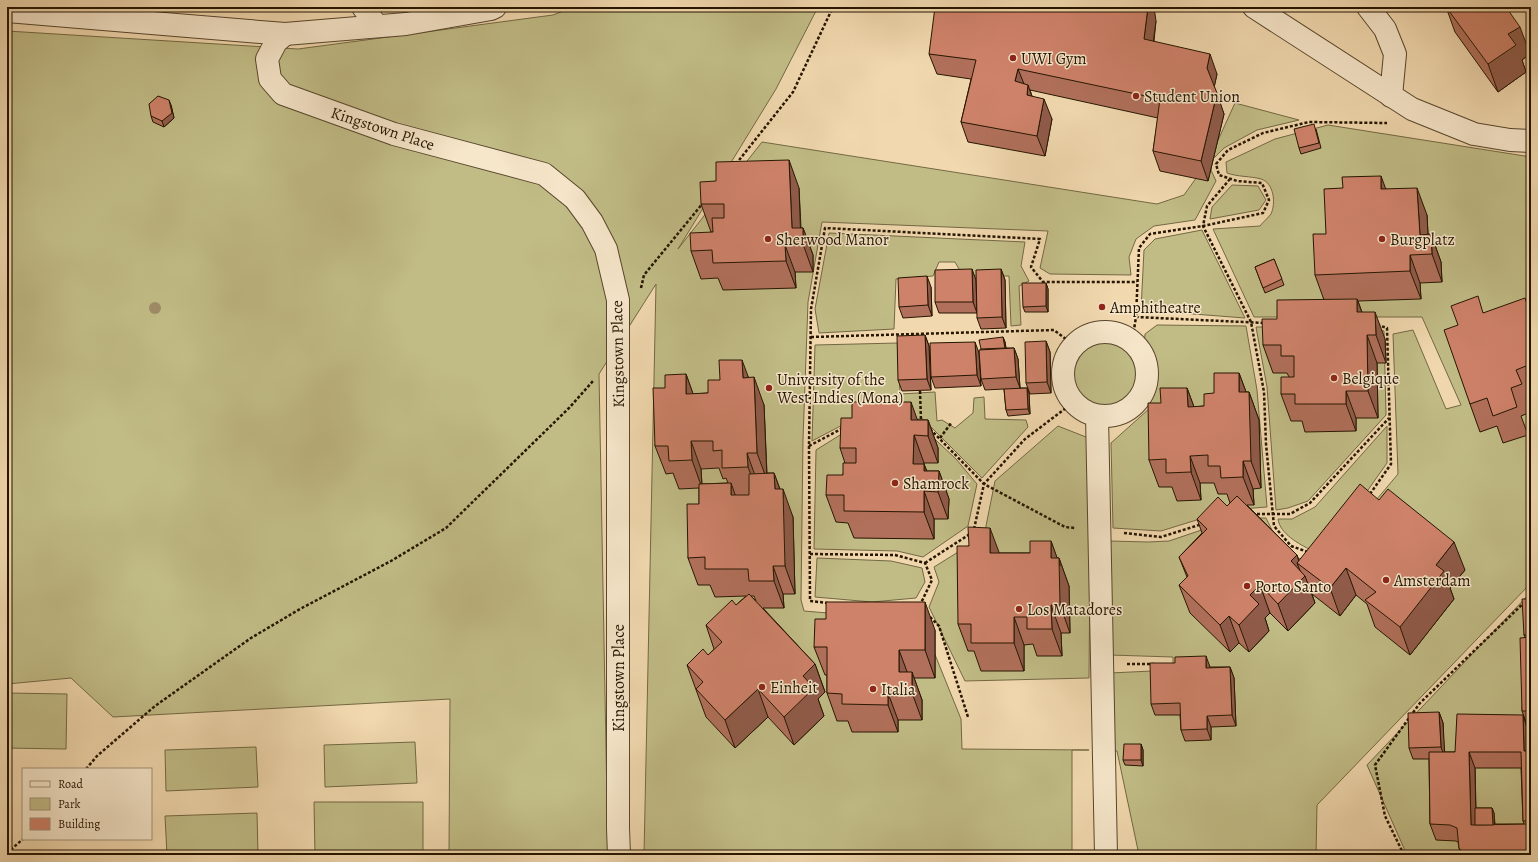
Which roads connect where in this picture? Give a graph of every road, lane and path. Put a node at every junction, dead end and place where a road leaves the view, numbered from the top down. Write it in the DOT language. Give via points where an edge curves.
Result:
graph roads {
  1 [pos="363,7"];
  2 [pos="495,7"];
  3 [pos="833,7"];
  4 [pos="1254,7"];
  5 [pos="1368,7"];
  6 [pos="7,11"];
  7 [pos="377,26"];
  8 [pos="285,34"];
  9 [pos="1391,96"];
  10 [pos="1412,108"];
  11 [pos="1531,141"];
  12 [pos="732,168"];
  13 [pos="1230,179"];
  14 [pos="708,198"];
  15 [pos="1203,226"];
  16 [pos="1137,282"];
  17 [pos="640,293"];
  18 [pos="1136,317"];
  19 [pos="1251,322"];
  20 [pos="1266,322"];
  21 [pos="1372,323"];
  22 [pos="811,337"];
  23 [pos="1132,342"];
  24 [pos="1075,346"];
  25 [pos="618,353"];
  26 [pos="920,391"];
  27 [pos="1074,402"];
  28 [pos="1097,416"];
  29 [pos="1390,418"];
  30 [pos="952,422"];
  31 [pos="846,426"];
  32 [pos="940,438"];
  33 [pos="809,446"];
  34 [pos="984,484"];
  35 [pos="1368,497"];
  36 [pos="1251,514"];
  37 [pos="1273,514"];
  38 [pos="1206,523"];
  39 [pos="1100,532"];
  40 [pos="1312,553"];
  41 [pos="810,554"];
  42 [pos="925,563"];
  43 [pos="1531,596"];
  44 [pos="829,603"];
  45 [pos="921,603"];
  46 [pos="914,604"];
  47 [pos="923,608"];
  48 [pos="925,612"];
  49 [pos="1156,664"];
  50 [pos="1102,665"];
  51 [pos="968,717"];
  52 [pos="87,768"];
  53 [pos="22,840"];
  54 [pos="7,853"];
  55 [pos="620,855"];
  56 [pos="1106,855"];
  57 [pos="1404,855"];
  1 -- 7 [label="street"];
  2 -- 7 [label="street" via="406,24"];
  3 -- 12 [label="path" via="793,92"];
  4 -- 9 [label="street"];
  5 -- 9 [label="street" via="1385,29 1395,54"];
  6 -- 8 [label="street"];
  7 -- 8 [label="street"];
  8 -- 25 [label="street, Kingstown Place" via="276,42 267,59 270,79 283,94 394,134 544,174 575,199 592,222 606,249 618,300"];
  9 -- 10 [label="street"];
  10 -- 11 [label="street" via="1474,134"];
  10 -- 13 [label="path" via="1400,123 1309,122 1263,133 1228,150 1216,164 1219,175"];
  13 -- 15 [label="path" via="1207,206"];
  13 -- 15 [label="path" via="1237,182 1262,183 1269,200 1263,214"];
  14 -- 17 [label="path" via="644,275"];
  15 -- 16 [label="path" via="1150,234 1138,248"];
  15 -- 19 [label="path"];
  16 -- 18 [label="path"];
  16 -- 22 [label="path" via="1043,282 1030,267 1040,239 826,228 812,306"];
  18 -- 19 [label="path"];
  18 -- 23 [label="path"];
  19 -- 20 [label="path"];
  19 -- 37 [label="path" via="1264,392"];
  21 -- 29 [label="path" via="1387,328"];
  22 -- 24 [label="path" via="1054,330"];
  22 -- 33 [label="path"];
  23 -- 24 [label="street" via="1120,334 1106,332 1093,334 1080,340"];
  23 -- 28 [label="street" via="1141,352 1146,365 1148,379 1144,392 1136,404 1124,412 1111,416"];
  24 -- 27 [label="street" via="1065,363 1064,376 1067,390"];
  25 -- 52 [label="path" via="569,408 446,528 251,638 155,706 97,756"];
  25 -- 55 [label="street, Kingstown Place"];
  26 -- 32 [label="path" via="921,421"];
  27 -- 28 [label="street"];
  27 -- 34 [label="path" via="1025,439"];
  28 -- 39 [label="street"];
  29 -- 35 [label="path" via="1391,464"];
  29 -- 37 [label="path" via="1310,503 1290,514"];
  30 -- 32 [label="path"];
  31 -- 33 [label="path"];
  32 -- 34 [label="path"];
  33 -- 41 [label="path"];
  34 -- 39 [label="path" via="1065,527"];
  34 -- 42 [label="path" via="974,532"];
  36 -- 37 [label="path"];
  37 -- 40 [label="path" via="1274,526 1291,546"];
  38 -- 39 [label="path" via="1161,537"];
  39 -- 50 [label="street"];
  41 -- 42 [label="path" via="896,555"];
  41 -- 44 [label="path" via="810,601"];
  42 -- 45 [label="path" via="932,580"];
  43 -- 57 [label="path" via="1420,703 1375,765 1385,816"];
  45 -- 46 [label="path"];
  45 -- 47 [label="path"];
  48 -- 51 [label="path" via="939,626"];
  49 -- 50 [label="path"];
  50 -- 56 [label="street"];
  53 -- 54 [label="path"];
}
